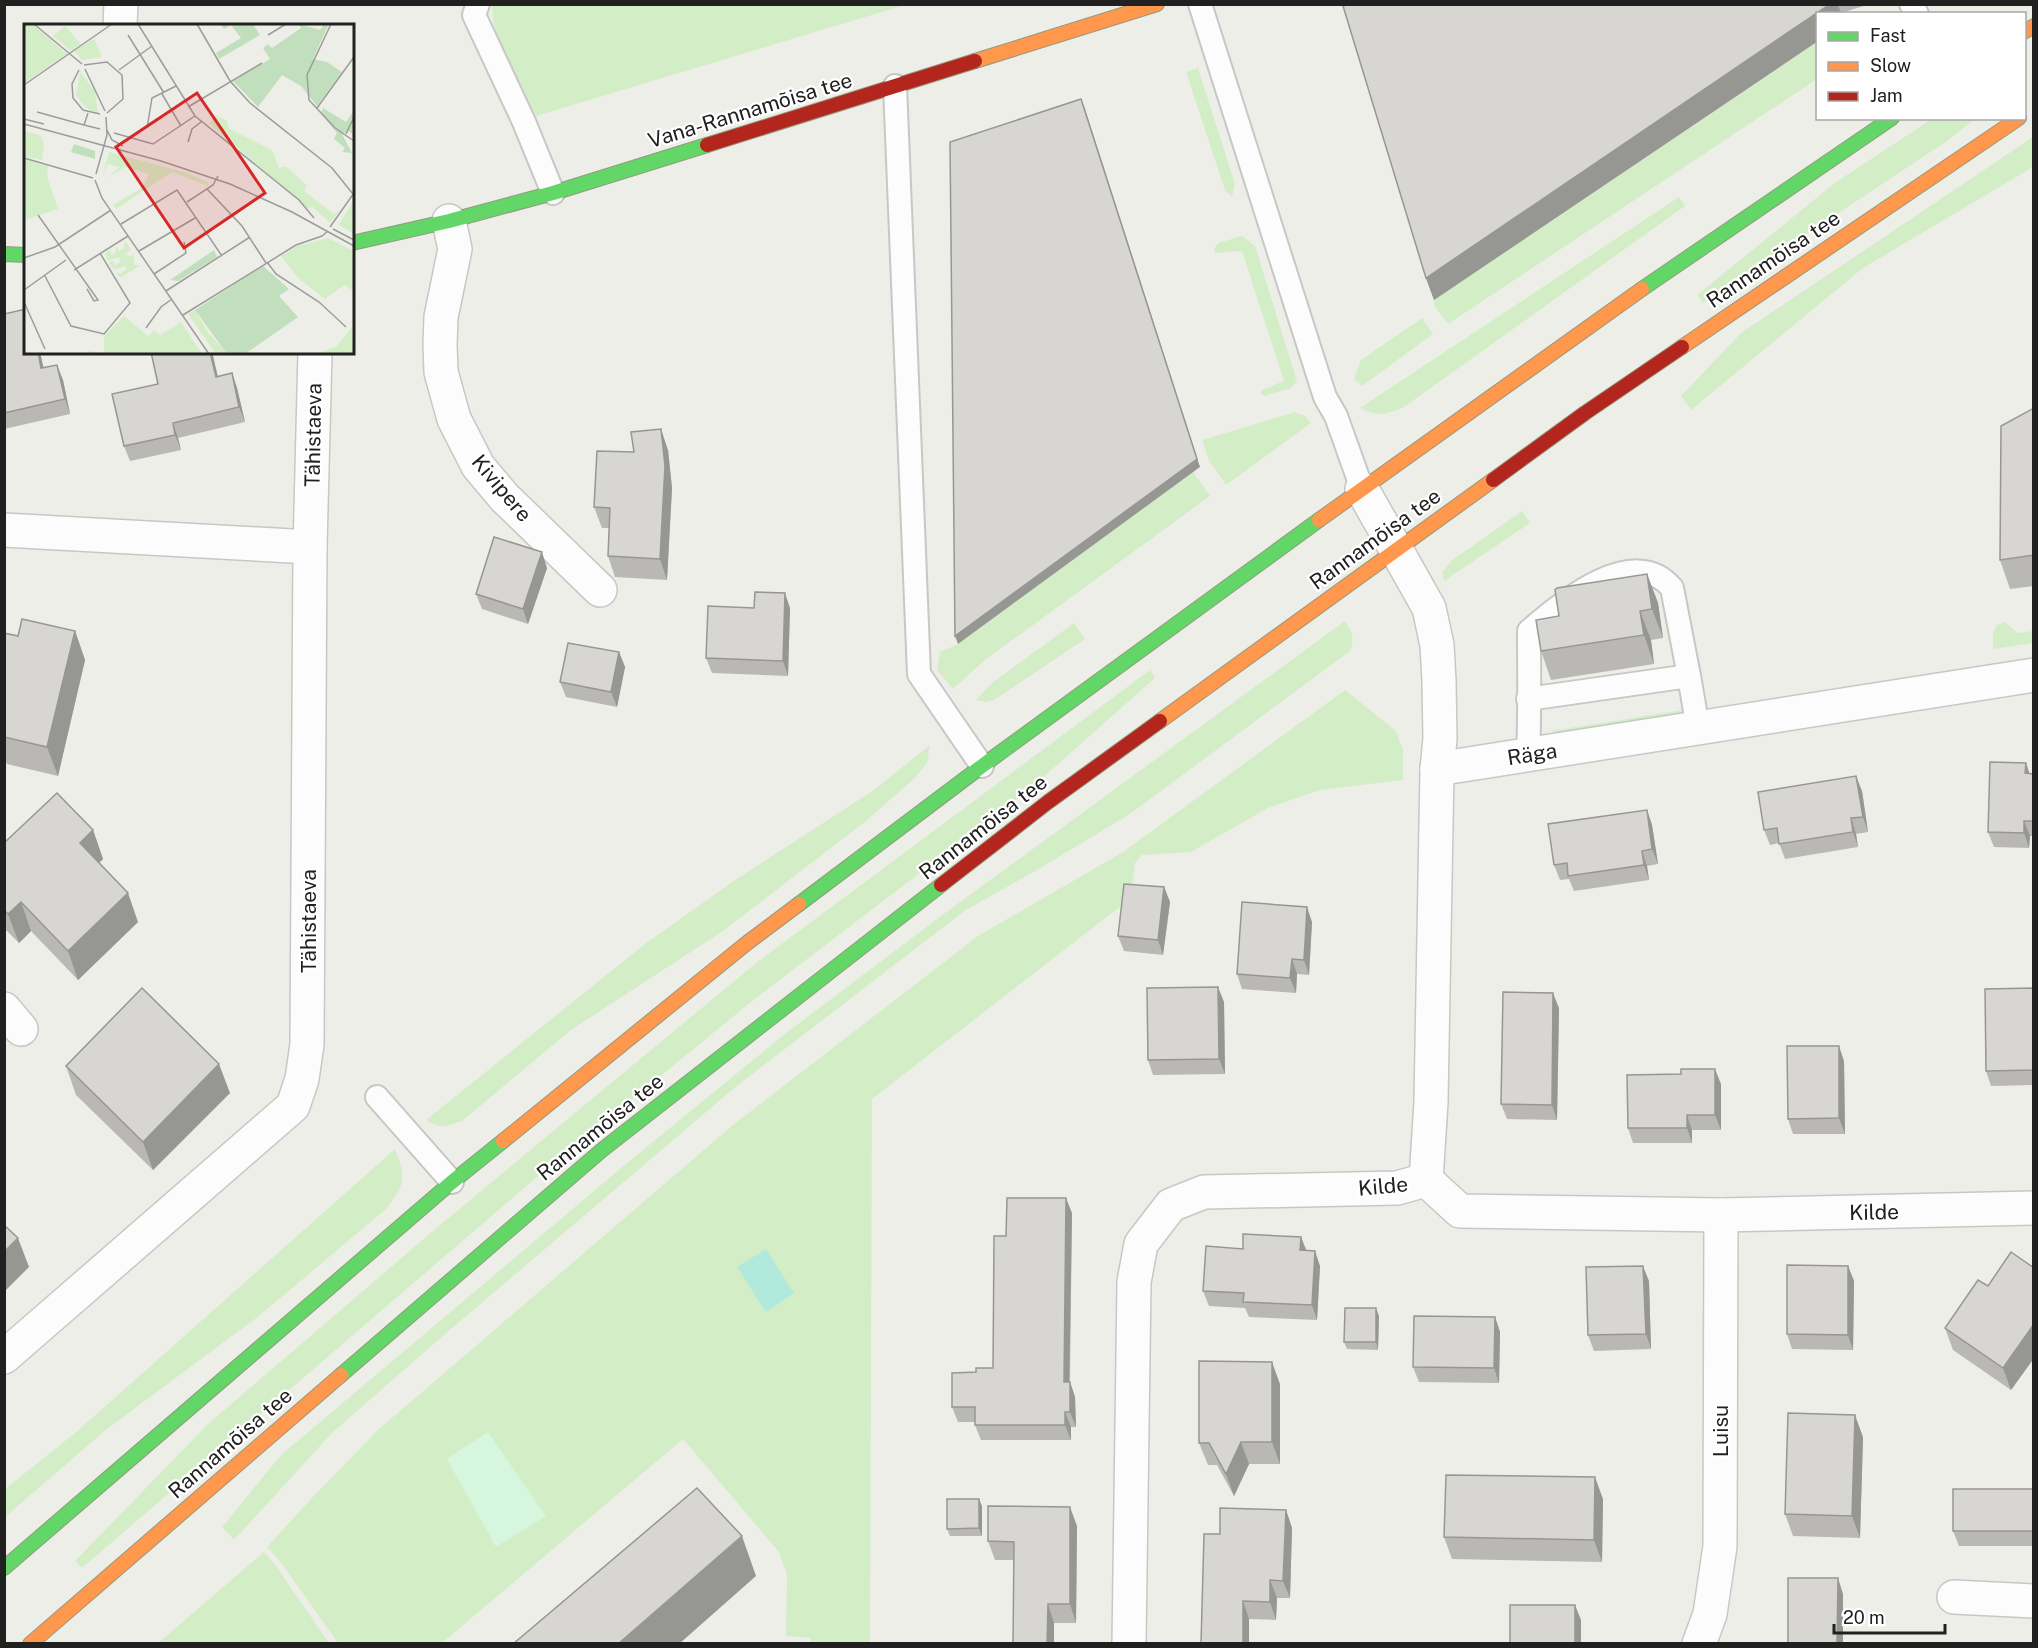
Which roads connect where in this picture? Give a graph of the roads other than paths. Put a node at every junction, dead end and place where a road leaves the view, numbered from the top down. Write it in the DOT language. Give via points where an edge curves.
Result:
graph roads {
  1 [pos="121,4"];
  2 [pos="1157,4"];
  3 [pos="1200,4"];
  4 [pos="472,8"];
  5 [pos="120,24"];
  6 [pos="895,86"];
  7 [pos="1889,120"];
  8 [pos="2016,120"];
  9 [pos="553,194"];
  10 [pos="449,221"];
  11 [pos="354,243"];
  12 [pos="4,254"];
  13 [pos="24,255"];
  14 [pos="315,354"];
  15 [pos="1362,489"];
  16 [pos="4,530"];
  17 [pos="310,547"];
  18 [pos="1397,548"];
  19 [pos="600,590"];
  20 [pos="1689,675"];
  21 [pos="2034,675"];
  22 [pos="1528,699"];
  23 [pos="1698,728"];
  24 [pos="1528,755"];
  25 [pos="982,766"];
  26 [pos="1437,769"];
  27 [pos="377,1097"];
  28 [pos="1426,1180"];
  29 [pos="452,1182"];
  30 [pos="2034,1208"];
  31 [pos="1721,1215"];
  32 [pos="4,1357"];
  33 [pos="45,1532"];
  34 [pos="15,1538"];
  35 [pos="4,1568"];
  36 [pos="1954,1597"];
  37 [pos="2034,1601"];
  38 [pos="30,1644"];
  39 [pos="1129,1644"];
  40 [pos="1699,1644"];
  1 -- 5 [label="street"];
  2 -- 6 [label="main road, Vana-Rannamõisa tee"];
  3 -- 15 [label="lane" via="1325,397 1336,416"];
  4 -- 9 [label="lane"];
  6 -- 9 [label="main road, Vana-Rannamõisa tee"];
  6 -- 25 [label="lane" via="919,674"];
  7 -- 15 [label="main road" via="1617,306"];
  8 -- 18 [label="main road, Rannamõisa tee" via="1585,412"];
  9 -- 10 [label="main road, Vana-Rannamõisa tee"];
  10 -- 11 [label="main road, Vana-Rannamõisa tee"];
  10 -- 19 [label="street, Kivipere" via="455,249 441,317 440,345 441,372 453,419 478,466 504,497"];
  12 -- 13 [label="main road"];
  14 -- 17 [label="street, Tähistaeva"];
  15 -- 18 [label="street"];
  15 -- 25 [label="main road"];
  16 -- 17 [label="street"];
  17 -- 32 [label="street, Tähistaeva" via="307,1044 293,1106"];
  18 -- 26 [label="street" via="1429,608 1437,645"];
  18 -- 38 [label="main road, Rannamõisa tee" via="1048,802 602,1150"];
  20 -- 22 [label="lane"];
  20 -- 22 [label="lane" via="1672,588 1664,578 1631,571 1616,574 1581,592 1529,631"];
  20 -- 23 [label="lane"];
  21 -- 23 [label="street, Räga"];
  22 -- 24 [label="lane"];
  23 -- 24 [label="street, Räga"];
  24 -- 26 [label="street, Räga"];
  25 -- 29 [label="main road" via="747,944"];
  26 -- 28 [label="street"];
  27 -- 29 [label="lane"];
  28 -- 31 [label="street, Kilde" via="1460,1211"];
  28 -- 39 [label="street, Kilde" via="1398,1188 1204,1192 1171,1205 1141,1244 1134,1282"];
  29 -- 33 [label="main road"];
  30 -- 31 [label="street, Kilde"];
  31 -- 40 [label="street, Luisu" via="1720,1546 1710,1614"];
  33 -- 34 [label="main road"];
  33 -- 35 [label="main road"];
  36 -- 37 [label="street"];
}
